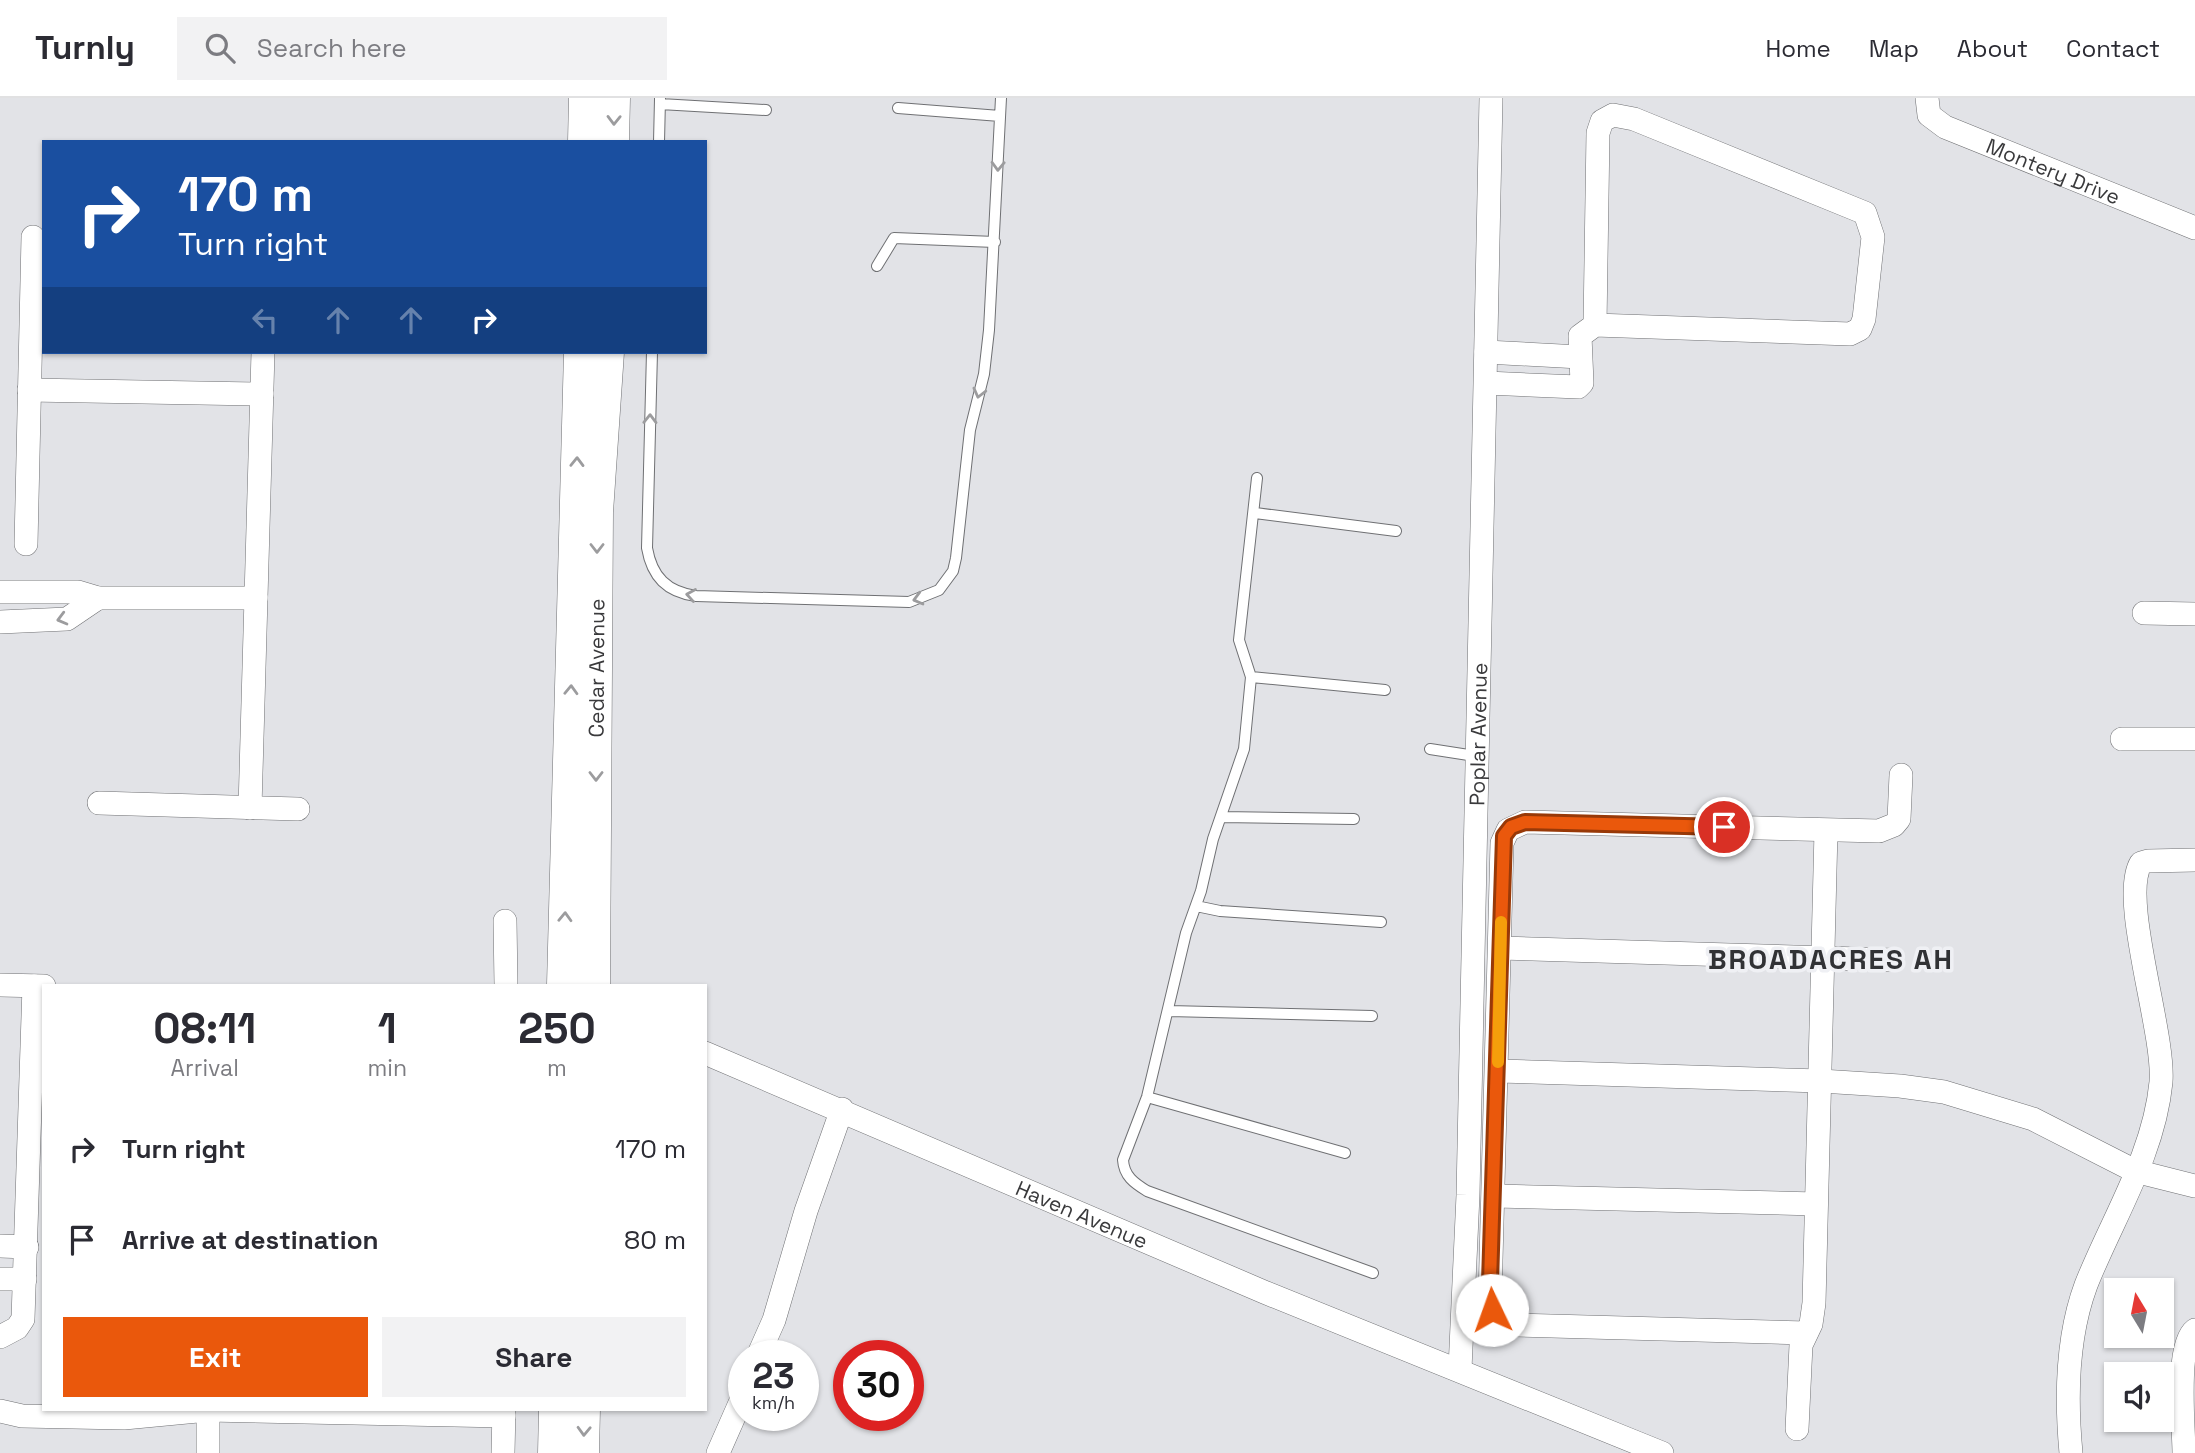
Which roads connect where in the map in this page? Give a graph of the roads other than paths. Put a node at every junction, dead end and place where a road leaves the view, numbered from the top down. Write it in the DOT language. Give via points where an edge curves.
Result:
graph roads {
  1 [pos="585,98"];
  2 [pos="614,98"];
  3 [pos="1001,98"];
  4 [pos="1491,98"];
  5 [pos="1927,98"];
  6 [pos="660,101"];
  7 [pos="898,108"];
  8 [pos="766,110"];
  9 [pos="1000,116"];
  10 [pos="584,140"];
  11 [pos="613,140"];
  12 [pos="659,140"];
  13 [pos="2195,228"];
  14 [pos="33,237"];
  15 [pos="995,242"];
  16 [pos="877,266"];
  17 [pos="1595,325"];
  18 [pos="1486,352"];
  19 [pos="263,354"];
  20 [pos="580,354"];
  21 [pos="608,354"];
  22 [pos="652,354"];
  23 [pos="1580,357"];
  24 [pos="1486,383"];
  25 [pos="29,390"];
  26 [pos="262,394"];
  27 [pos="1257,478"];
  28 [pos="1255,513"];
  29 [pos="1396,531"];
  30 [pos="26,544"];
  31 [pos="0,592"];
  32 [pos="98,598"];
  33 [pos="256,598"];
  34 [pos="2144,613"];
  35 [pos="2195,614"];
  36 [pos="0,622"];
  37 [pos="584,646"];
  38 [pos="1251,677"];
  39 [pos="1385,690"];
  40 [pos="2122,739"];
  41 [pos="2195,739"];
  42 [pos="1430,749"];
  43 [pos="1475,756"];
  44 [pos="1901,775"];
  45 [pos="99,803"];
  46 [pos="250,808"];
  47 [pos="298,809"];
  48 [pos="1221,817"];
  49 [pos="1354,819"];
  50 [pos="1826,831"];
  51 [pos="2195,860"];
  52 [pos="1196,906"];
  53 [pos="505,921"];
  54 [pos="1381,922"];
  55 [pos="1500,948"];
  56 [pos="1825,958"];
  57 [pos="1892,960"];
  58 [pos="506,984"];
  59 [pos="563,984"];
  60 [pos="594,984"];
  61 [pos="0,985"];
  62 [pos="39,986"];
  63 [pos="1169,1012"];
  64 [pos="1372,1016"];
  65 [pos="707,1054"];
  66 [pos="1497,1071"];
  67 [pos="1821,1081"];
  68 [pos="1147,1097"];
  69 [pos="842,1110"];
  70 [pos="1345,1153"];
  71 [pos="2135,1171"];
  72 [pos="2194,1184"];
  73 [pos="1495,1196"];
  74 [pos="1816,1204"];
  75 [pos="0,1246"];
  76 [pos="31,1260"];
  77 [pos="1373,1273"];
  78 [pos="0,1279"];
  79 [pos="2195,1329"];
  80 [pos="1806,1333"];
  81 [pos="0,1337"];
  82 [pos="765,1340"];
  83 [pos="1460,1369"];
  84 [pos="0,1411"];
  85 [pos="189,1411"];
  86 [pos="208,1411"];
  87 [pos="405,1411"];
  88 [pos="555,1411"];
  89 [pos="584,1411"];
  90 [pos="504,1412"];
  91 [pos="1797,1429"];
  92 [pos="728,1430"];
  93 [pos="208,1453"];
  94 [pos="503,1453"];
  95 [pos="554,1453"];
  96 [pos="583,1453"];
  97 [pos="718,1453"];
  98 [pos="1662,1453"];
  99 [pos="2071,1453"];
  100 [pos="2184,1453"];
  1 -- 10 [label="main road"];
  2 -- 11 [label="main road, one-way"];
  3 -- 9 [label="lane"];
  4 -- 18 [label="street, Poplar Avenue"];
  5 -- 13 [label="street, Montery Drive" via="1929,116 1945,127"];
  6 -- 8 [label="lane"];
  6 -- 12 [label="lane"];
  7 -- 9 [label="lane"];
  9 -- 15 [label="lane, one-way"];
  14 -- 25 [label="street"];
  15 -- 16 [label="lane" via="894,238"];
  15 -- 22 [label="lane, one-way" via="985,363 970,430 954,566 939,590 922,599 708,597 667,587 654,570 648,548"];
  17 -- 17 [label="street" via="1850,334 1860,329 1864,319 1873,237 1870,221 1852,207 1634,119 1613,115 1602,121 1598,133"];
  17 -- 23 [label="street" via="1580,336"];
  18 -- 23 [label="street"];
  18 -- 24 [label="street, Poplar Avenue"];
  19 -- 26 [label="street"];
  37 -- 20 [label="main road, Cedar Avenue, one-way"];
  21 -- 37 [label="main road, Cedar Avenue, one-way"];
  23 -- 24 [label="street" via="1578,387"];
  24 -- 43 [label="street, Poplar Avenue"];
  25 -- 26 [label="street"];
  25 -- 30 [label="street"];
  26 -- 33 [label="street"];
  27 -- 28 [label="lane"];
  28 -- 29 [label="lane"];
  28 -- 38 [label="lane" via="1239,640"];
  31 -- 32 [label="street" via="78,592"];
  32 -- 33 [label="street"];
  32 -- 36 [label="street, one-way" via="67,619"];
  33 -- 46 [label="street"];
  34 -- 35 [label="street"];
  59 -- 37 [label="main road, Cedar Avenue, one-way"];
  37 -- 60 [label="main road, Cedar Avenue, one-way"];
  38 -- 39 [label="lane"];
  38 -- 48 [label="lane" via="1244,749"];
  40 -- 41 [label="street"];
  42 -- 43 [label="lane"];
  43 -- 83 [label="street, Poplar Avenue" via="1468,1195"];
  44 -- 50 [label="street" via="1901,811 1894,825 1879,831"];
  45 -- 46 [label="street"];
  46 -- 47 [label="street"];
  48 -- 49 [label="lane"];
  48 -- 52 [label="lane"];
  50 -- 55 [label="street" via="1517,824 1508,830 1503,844"];
  50 -- 56 [label="street"];
  51 -- 71 [label="street" via="2148,861 2137,871 2137,923 2159,1037 2161,1074 2151,1132"];
  52 -- 54 [label="lane"];
  52 -- 63 [label="lane"];
  53 -- 58 [label="street"];
  55 -- 56 [label="street"];
  55 -- 66 [label="street"];
  56 -- 57 [label="street"];
  56 -- 67 [label="street"];
  61 -- 62 [label="street"];
  62 -- 76 [label="street"];
  63 -- 64 [label="lane"];
  63 -- 68 [label="lane"];
  65 -- 69 [label="street, Haven Avenue"];
  66 -- 67 [label="street"];
  66 -- 73 [label="street"];
  67 -- 71 [label="street" via="1900,1086 1992,1105 2052,1127"];
  67 -- 74 [label="street"];
  68 -- 70 [label="lane"];
  68 -- 77 [label="lane" via="1123,1160 1136,1184"];
  69 -- 82 [label="street"];
  69 -- 83 [label="street, Haven Avenue" via="1251,1287"];
  71 -- 72 [label="street"];
  71 -- 99 [label="street" via="2079,1310 2071,1375"];
  73 -- 74 [label="street"];
  73 -- 80 [label="street" via="1490,1298 1492,1310 1504,1322"];
  74 -- 80 [label="street" via="1814,1303"];
  75 -- 76 [label="street"];
  76 -- 78 [label="street"];
  76 -- 81 [label="street" via="22,1322"];
  79 -- 100 [label="street" via="2186,1340 2183,1359"];
  80 -- 91 [label="street" via="1799,1361"];
  83 -- 98 [label="street, Haven Avenue"];
  84 -- 85 [label="street" via="22,1416 124,1418"];
  86 -- 93 [label="street"];
  87 -- 90 [label="street"];
  88 -- 95 [label="main road"];
  89 -- 96 [label="main road, one-way"];
  90 -- 94 [label="street"];
  92 -- 97 [label="street"];
}
